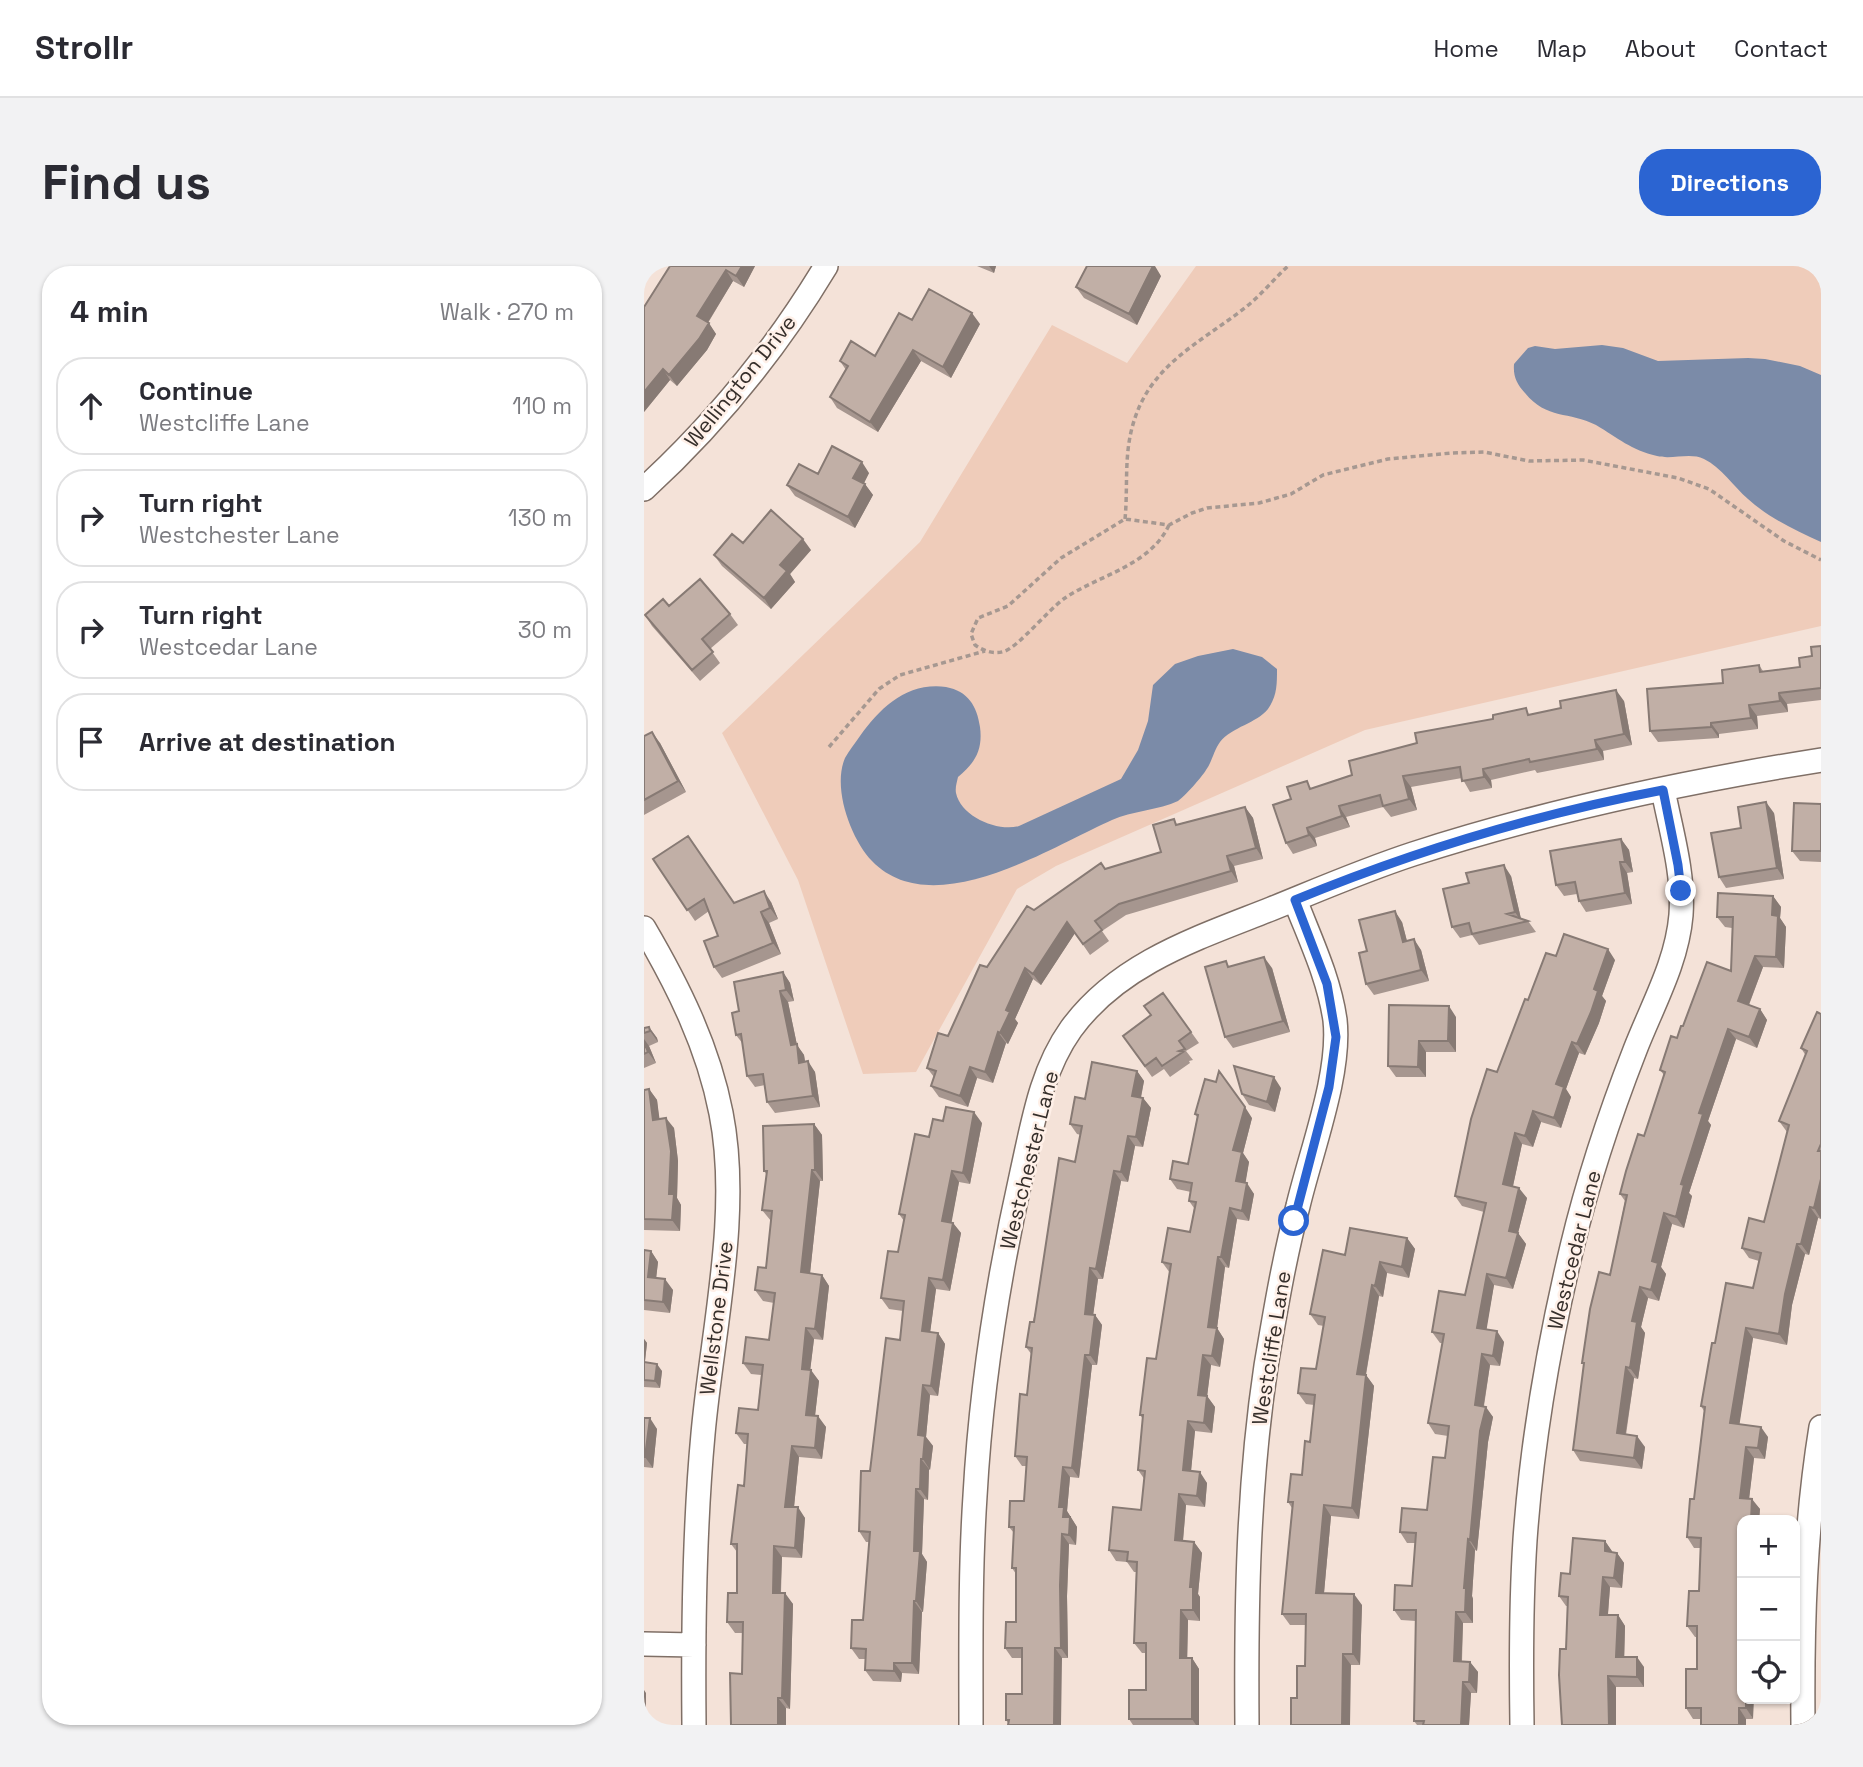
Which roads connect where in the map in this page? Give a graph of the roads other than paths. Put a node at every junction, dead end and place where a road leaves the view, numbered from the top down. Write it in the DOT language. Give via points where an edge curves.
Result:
graph roads {
  1 [pos="826,266"];
  2 [pos="644,489"];
  3 [pos="1821,760"];
  4 [pos="1663,790"];
  5 [pos="1295,900"];
  6 [pos="644,928"];
  7 [pos="1821,1427"];
  8 [pos="644,1644"];
  9 [pos="694,1645"];
  10 [pos="694,1725"];
  11 [pos="971,1725"];
  12 [pos="1247,1725"];
  13 [pos="1522,1725"];
  14 [pos="1803,1725"];
  1 -- 2 [label="street, Wellington Drive" via="751,374"];
  3 -- 4 [label="street, Westchester Lane"];
  4 -- 5 [label="street, Westchester Lane" via="1457,841 1364,871"];
  4 -- 13 [label="street, Westcedar Lane" via="1678,865 1679,930 1596,1161 1552,1338 1525,1538"];
  5 -- 11 [label="street, Westchester Lane" via="1181,945 1123,978 1079,1019 1048,1071 1015,1203 988,1363 974,1517"];
  5 -- 12 [label="street, Westcliffe Lane" via="1327,984 1335,1021 1335,1053 1290,1237 1266,1368 1248,1548"];
  6 -- 9 [label="street, Wellstone Drive" via="678,989 702,1046 721,1114 727,1162 724,1251 701,1456"];
  7 -- 14 [label="street" via="1807,1551"];
  8 -- 9 [label="street"];
  9 -- 10 [label="street, Wellstone Drive"];
}
